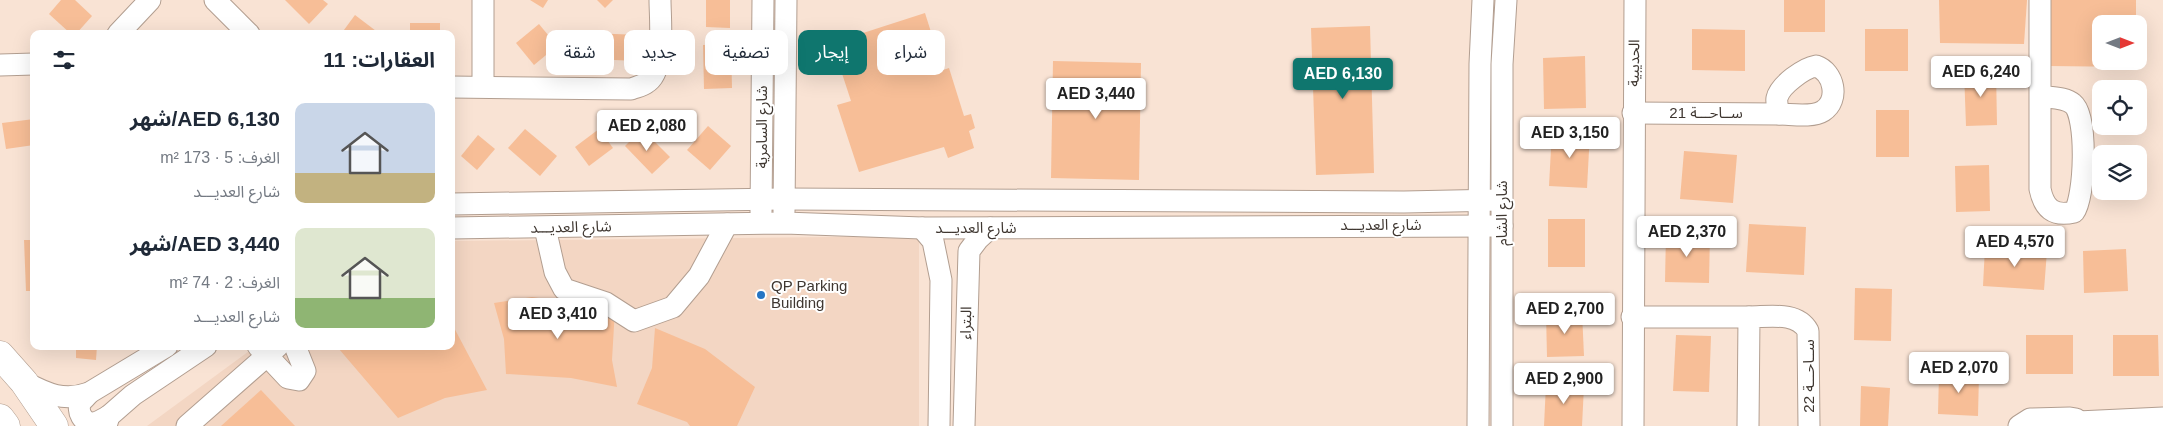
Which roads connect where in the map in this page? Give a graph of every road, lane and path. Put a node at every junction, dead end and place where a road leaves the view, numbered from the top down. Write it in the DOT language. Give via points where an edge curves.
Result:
graph roads {
  1 [pos="150,0"];
  2 [pos="215,0"];
  3 [pos="483,0"];
  4 [pos="660,0"];
  5 [pos="763,0"];
  6 [pos="786,0"];
  7 [pos="1483,0"];
  8 [pos="1506,0"];
  9 [pos="1634,0"];
  10 [pos="2040,0"];
  11 [pos="122,30"];
  12 [pos="245,30"];
  13 [pos="30,64"];
  14 [pos="0,65"];
  15 [pos="483,86"];
  16 [pos="455,87"];
  17 [pos="2040,96"];
  18 [pos="1633,113"];
  19 [pos="1779,114"];
  20 [pos="761,199"];
  21 [pos="784,199"];
  22 [pos="1501,200"];
  23 [pos="1480,201"];
  24 [pos="455,204"];
  25 [pos="761,223"];
  26 [pos="784,223"];
  27 [pos="727,224"];
  28 [pos="1480,226"];
  29 [pos="1502,226"];
  30 [pos="455,228"];
  31 [pos="546,228"];
  32 [pos="922,228"];
  33 [pos="990,228"];
  34 [pos="1632,316"];
  35 [pos="1749,316"];
  36 [pos="160,350"];
  37 [pos="200,350"];
  38 [pos="267,350"];
  39 [pos="269,350"];
  40 [pos="297,350"];
  41 [pos="0,355"];
  42 [pos="24,382"];
  43 [pos="89,393"];
  44 [pos="0,418"];
  45 [pos="2163,418"];
  46 [pos="108,421"];
  47 [pos="2078,424"];
  48 [pos="6,426"];
  49 [pos="54,426"];
  50 [pos="187,426"];
  51 [pos="939,426"];
  52 [pos="964,426"];
  53 [pos="1478,426"];
  54 [pos="1502,426"];
  55 [pos="1633,426"];
  56 [pos="1748,426"];
  57 [pos="1809,426"];
  58 [pos="2018,426"];
  1 -- 11 [label="street"];
  2 -- 12 [label="street"];
  3 -- 15 [label="street"];
  4 -- 15 [label="street" via="660,54 657,71 647,83 631,88"];
  5 -- 20 [label="street, شارع السامرية"];
  6 -- 21 [label="street, شارع السامرية"];
  7 -- 23 [label="street, شارع الشام"];
  8 -- 22 [label="street, شارع الشام" via="1502,44"];
  9 -- 18 [label="street, الحديبية"];
  10 -- 17 [label="street"];
  13 -- 14 [label="street"];
  15 -- 16 [label="street"];
  17 -- 17 [label="street" via="2040,189 2043,201 2049,210 2057,213 2074,212 2081,196 2081,115 2074,104"];
  18 -- 19 [label="street, ســاحـــة 21"];
  18 -- 34 [label="street, الحديبية"];
  20 -- 21 [label="street, شارع العديـــد"];
  20 -- 24 [label="street, شارع العديـــد"];
  20 -- 25 [label="street, شارع السامرية"];
  21 -- 23 [label="street, شارع العديـــد"];
  21 -- 26 [label="street, شارع السامرية"];
  22 -- 23 [label="street, شارع العديـــد"];
  22 -- 29 [label="street, شارع الشام"];
  23 -- 28 [label="street, شارع الشام"];
  25 -- 26 [label="street, شارع العديـــد"];
  25 -- 27 [label="street, شارع العديـــد"];
  26 -- 32 [label="street, شارع العديـــد"];
  27 -- 31 [label="street, شارع العديـــد"];
  27 -- 31 [label="street" via="699,276 674,307 634,321 606,303 564,289 555,272"];
  28 -- 29 [label="street, شارع العديـــد"];
  28 -- 33 [label="street, شارع العديـــد"];
  28 -- 53 [label="street, شارع الشام"];
  29 -- 54 [label="street, شارع الشام"];
  30 -- 31 [label="street, شارع العديـــد"];
  32 -- 33 [label="street, شارع العديـــد"];
  32 -- 51 [label="street, البتراء" via="933,242 941,280"];
  33 -- 52 [label="street, البتراء" via="969,251"];
  34 -- 35 [label="street, ســاحـــة 22"];
  34 -- 55 [label="street, الحديبية"];
  35 -- 56 [label="street"];
  35 -- 57 [label="street, ســاحـــة 22" via="1791,317 1808,331"];
  36 -- 43 [label="street"];
  37 -- 46 [label="street" via="133,395"];
  38 -- 50 [label="street"];
  39 -- 40 [label="street" via="288,378 299,380 305,370"];
  41 -- 42 [label="main road"];
  42 -- 43 [label="street" via="57,397 78,397"];
  42 -- 49 [label="main road"];
  43 -- 46 [label="street" via="81,402 81,416 92,423"];
  44 -- 48 [label="main road"];
  45 -- 47 [label="street"];
  47 -- 58 [label="street" via="2070,418 2030,419"];
}
